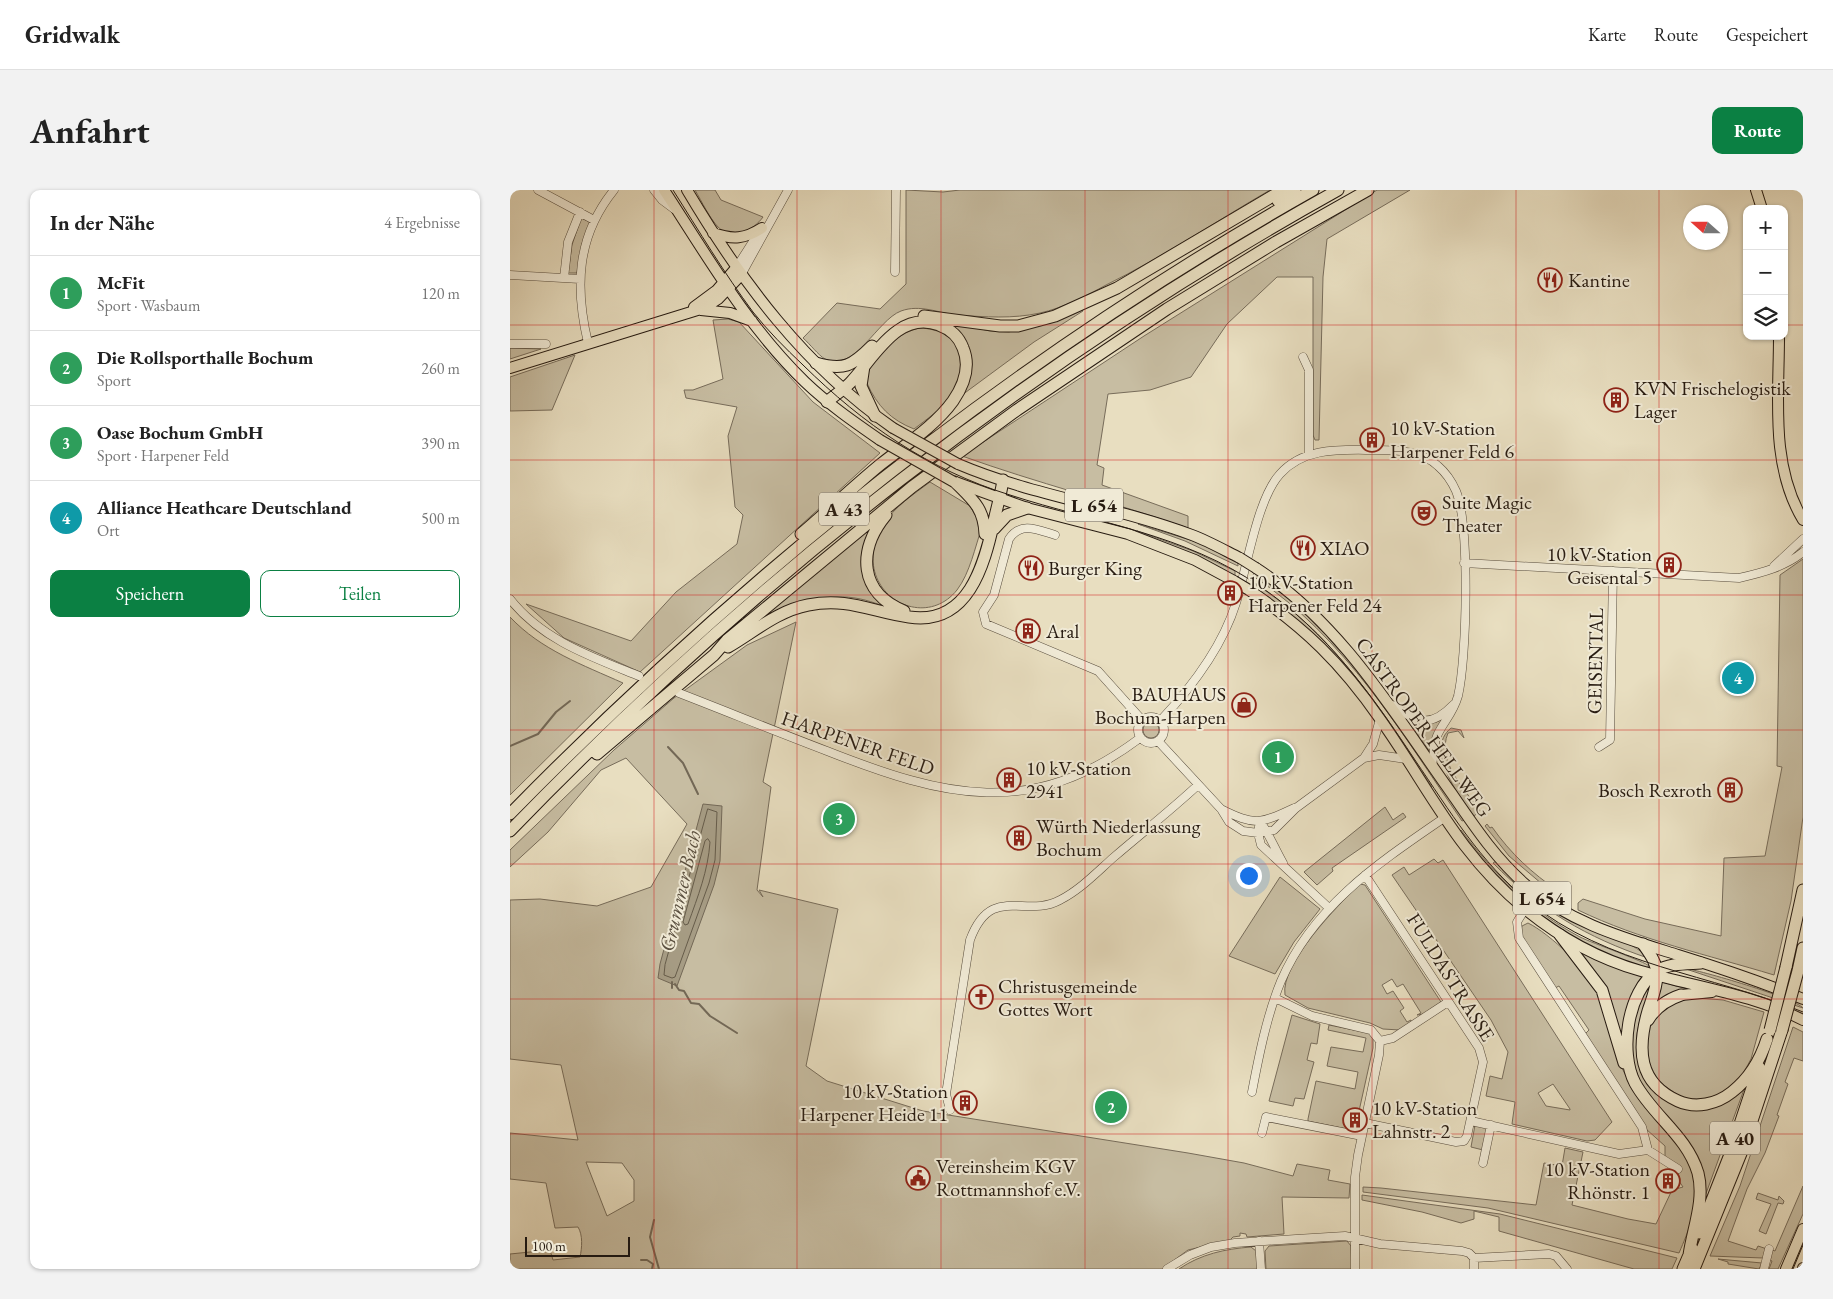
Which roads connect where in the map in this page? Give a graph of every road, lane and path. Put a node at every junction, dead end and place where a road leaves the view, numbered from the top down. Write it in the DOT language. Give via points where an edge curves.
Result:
graph roads {
  1 [pos="538,190"];
  2 [pos="614,190"];
  3 [pos="654,190"];
  4 [pos="664,190"];
  5 [pos="687,190"];
  6 [pos="788,190"];
  7 [pos="896,190"];
  8 [pos="1283,190"];
  9 [pos="1295,190"];
  10 [pos="1313,190"];
  11 [pos="1338,190"];
  12 [pos="1368,190"];
  13 [pos="1756,190"];
  14 [pos="1761,205"];
  15 [pos="580,212"];
  16 [pos="678,212"];
  17 [pos="771,218"];
  18 [pos="594,220"];
  19 [pos="762,228"];
  20 [pos="713,233"];
  21 [pos="1225,241"];
  22 [pos="738,272"];
  23 [pos="895,272"];
  24 [pos="510,275"];
  25 [pos="564,278"];
  26 [pos="580,279"];
  27 [pos="727,286"];
  28 [pos="700,310"];
  29 [pos="683,315"];
  30 [pos="752,321"];
  31 [pos="1779,340"];
  32 [pos="877,342"];
  33 [pos="510,344"];
  34 [pos="546,344"];
  35 [pos="588,344"];
  36 [pos="1303,357"];
  37 [pos="816,363"];
  38 [pos="864,365"];
  39 [pos="510,368"];
  40 [pos="840,387"];
  41 [pos="827,402"];
  42 [pos="875,416"];
  43 [pos="1309,454"];
  44 [pos="955,461"];
  45 [pos="1003,480"];
  46 [pos="955,482"];
  47 [pos="998,498"];
  48 [pos="1027,508"];
  49 [pos="1803,520"];
  50 [pos="988,533"];
  51 [pos="1055,535"];
  52 [pos="1803,539"];
  53 [pos="1803,552"];
  54 [pos="1464,563"];
  55 [pos="1770,569"];
  56 [pos="1612,571"];
  57 [pos="510,599"];
  58 [pos="714,654"];
  59 [pos="639,681"];
  60 [pos="679,693"];
  61 [pos="1388,702"];
  62 [pos="1456,702"];
  63 [pos="1380,719"];
  64 [pos="1142,720"];
  65 [pos="1160,721"];
  66 [pos="1140,738"];
  67 [pos="1158,741"];
  68 [pos="1599,747"];
  69 [pos="1364,758"];
  70 [pos="1406,759"];
  71 [pos="1432,766"];
  72 [pos="1198,785"];
  73 [pos="534,806"];
  74 [pos="1296,808"];
  75 [pos="1221,809"];
  76 [pos="510,814"];
  77 [pos="1444,818"];
  78 [pos="1260,822"];
  79 [pos="510,831"];
  80 [pos="1268,832"];
  81 [pos="1258,833"];
  82 [pos="1284,864"];
  83 [pos="1366,875"];
  84 [pos="1803,890"];
  85 [pos="1329,908"];
  86 [pos="1525,909"];
  87 [pos="1560,935"];
  88 [pos="1643,944"];
  89 [pos="1803,948"];
  90 [pos="1803,960"];
  91 [pos="1701,963"];
  92 [pos="1798,971"];
  93 [pos="1656,974"];
  94 [pos="1722,991"];
  95 [pos="1681,995"];
  96 [pos="1275,998"];
  97 [pos="1803,999"];
  98 [pos="1448,1002"];
  99 [pos="1803,1020"];
  100 [pos="1644,1029"];
  101 [pos="1772,1035"];
  102 [pos="1380,1041"];
  103 [pos="1635,1083"];
  104 [pos="1252,1092"];
  105 [pos="950,1110"];
  106 [pos="1470,1121"];
  107 [pos="1365,1123"];
  108 [pos="1491,1125"];
  109 [pos="1262,1133"];
  110 [pos="1362,1136"];
  111 [pos="1648,1150"];
  112 [pos="1483,1163"];
  113 [pos="1678,1169"];
  114 [pos="1803,1229"];
  115 [pos="1699,1236"];
  116 [pos="1355,1237"];
  117 [pos="1259,1241"];
  118 [pos="1769,1249"];
  119 [pos="1474,1258"];
  120 [pos="1765,1266"];
  121 [pos="1167,1269"];
  122 [pos="1261,1269"];
  123 [pos="1355,1269"];
  124 [pos="1474,1269"];
  125 [pos="1567,1269"];
  126 [pos="1683,1269"];
  127 [pos="1694,1269"];
  128 [pos="1786,1269"];
  1 -- 15 [label="street"];
  2 -- 18 [label="street"];
  3 -- 16 [label="street, CASTROPER HELLWEG"];
  4 -- 16 [label="main road, CASTROPER HELLWEG / L 654"];
  5 -- 20 [label="main road, CASTROPER HELLWEG / L 654"];
  6 -- 17 [label="street"];
  7 -- 23 [label="street"];
  8 -- 32 [label="highway" via="1117,288 1055,316 1018,326 916,316 892,327"];
  9 -- 21 [label="highway" via="1243,224"];
  10 -- 21 [label="highway, A 43"];
  11 -- 73 [label="highway, A 43" via="1260,234 1119,324 935,454 824,541 701,647"];
  12 -- 44 [label="highway" via="1276,242 1167,310 1017,410"];
  13 -- 14 [label="main road"];
  15 -- 18 [label="street"];
  15 -- 25 [label="street" via="568,242"];
  16 -- 27 [label="main road, CASTROPER HELLWEG / L 654"];
  17 -- 19 [label="street"];
  17 -- 22 [label="street"];
  18 -- 26 [label="street" via="585,246"];
  19 -- 20 [label="main road" via="749,236 733,239"];
  19 -- 22 [label="street"];
  20 -- 22 [label="main road, CASTROPER HELLWEG / L 654"];
  21 -- 59 [label="highway, A 43" via="1061,347 895,469"];
  22 -- 27 [label="main road"];
  22 -- 37 [label="main road, CASTROPER HELLWEG / L 654"];
  24 -- 25 [label="street"];
  25 -- 26 [label="street"];
  26 -- 35 [label="street" via="582,316"];
  27 -- 28 [label="main road" via="718,299"];
  27 -- 29 [label="main road"];
  27 -- 30 [label="main road, CASTROPER HELLWEG / L 654"];
  28 -- 29 [label="main road"];
  28 -- 30 [label="main road" via="730,313"];
  29 -- 35 [label="main road"];
  30 -- 41 [label="main road, CASTROPER HELLWEG / L 654"];
  31 -- 49 [label="main road" via="1779,446 1787,487"];
  32 -- 37 [label="highway" via="846,367"];
  32 -- 40 [label="highway"];
  33 -- 34 [label="street"];
  35 -- 39 [label="main road"];
  36 -- 43 [label="street" via="1309,370"];
  37 -- 40 [label="main road, CASTROPER HELLWEG / L 654"];
  38 -- 40 [label="highway"];
  38 -- 42 [label="highway" via="861,386"];
  38 -- 59 [label="highway" via="900,329 925,322 954,334 966,356 967,371 957,395 943,414 851,489"];
  40 -- 41 [label="highway"];
  40 -- 42 [label="main road, CASTROPER HELLWEG / L 654"];
  41 -- 46 [label="main road, CASTROPER HELLWEG / L 654, bridge" via="880,440"];
  42 -- 44 [label="main road, CASTROPER HELLWEG / L 654, bridge"];
  43 -- 54 [label="street" via="1383,450 1415,453 1428,458 1456,491"];
  43 -- 65 [label="street" via="1288,466 1268,492 1236,604 1224,632 1186,693"];
  44 -- 45 [label="main road, CASTROPER HELLWEG / L 654"];
  44 -- 50 [label="highway" via="890,510 877,526 867,553 866,565 871,583 893,607 917,613 932,611 948,604 966,588"];
  44 -- 58 [label="highway" via="934,470 828,555"];
  45 -- 47 [label="highway"];
  45 -- 61 [label="main road, CASTROPER HELLWEG / L 654, bridge" via="1193,535 1240,558 1288,590 1308,608"];
  46 -- 47 [label="main road, CASTROPER HELLWEG / L 654"];
  46 -- 50 [label="highway" via="979,508"];
  47 -- 48 [label="main road, CASTROPER HELLWEG / L 654"];
  47 -- 50 [label="highway"];
  48 -- 50 [label="highway" via="1007,515"];
  48 -- 63 [label="main road, CASTROPER HELLWEG / L 654, bridge" via="1128,534 1181,554 1234,580 1310,635"];
  50 -- 58 [label="highway" via="977,577 970,590 952,609 940,615 912,618 855,603 808,605 770,619"];
  51 -- 64 [label="street" via="1027,527 1013,533 994,595 983,612 986,624 1098,671"];
  52 -- 55 [label="street"];
  53 -- 55 [label="street"];
  54 -- 56 [label="street"];
  54 -- 62 [label="street" via="1463,634"];
  55 -- 56 [label="street" via="1739,578"];
  56 -- 68 [label="street, GEISENTAL" via="1610,740"];
  57 -- 59 [label="street" via="560,642"];
  58 -- 73 [label="highway" via="562,786"];
  59 -- 76 [label="highway, A 43"];
  60 -- 66 [label="street, HARPENER FELD" via="884,773 929,786 970,792 1012,792 1059,783 1111,759"];
  61 -- 62 [label="street" via="1413,718 1426,721 1443,716"];
  61 -- 71 [label="main road, CASTROPER HELLWEG / L 654"];
  62 -- 71 [label="street" via="1437,737"];
  63 -- 69 [label="street" via="1373,744"];
  63 -- 70 [label="main road, CASTROPER HELLWEG / L 654"];
  64 -- 65 [label="street" via="1149,717"];
  64 -- 66 [label="street" via="1137,730"];
  65 -- 67 [label="street" via="1164,730"];
  66 -- 67 [label="street" via="1150,744"];
  67 -- 72 [label="street"];
  69 -- 70 [label="street" via="1379,755"];
  69 -- 74 [label="street"];
  70 -- 77 [label="main road, CASTROPER HELLWEG / L 654"];
  71 -- 88 [label="main road, CASTROPER HELLWEG / L 654" via="1489,845 1527,886 1588,925"];
  72 -- 75 [label="street"];
  72 -- 105 [label="street" via="1059,901 1040,906 1004,905 980,921 970,940 946,1094"];
  73 -- 79 [label="highway, A 43"];
  74 -- 78 [label="street"];
  74 -- 80 [label="street" via="1284,822"];
  75 -- 78 [label="street" via="1242,820"];
  75 -- 81 [label="street" via="1237,828"];
  77 -- 83 [label="street"];
  77 -- 86 [label="main road, CASTROPER HELLWEG / L 654" via="1493,881"];
  78 -- 80 [label="street"];
  78 -- 81 [label="street"];
  80 -- 81 [label="street"];
  80 -- 82 [label="street"];
  81 -- 82 [label="street" via="1262,845"];
  82 -- 85 [label="street"];
  83 -- 85 [label="street"];
  83 -- 98 [label="street, FULDASTRASSE"];
  84 -- 101 [label="highway, A 40, bridge"];
  85 -- 96 [label="street" via="1293,959"];
  86 -- 87 [label="main road, CASTROPER HELLWEG / L 654"];
  86 -- 111 [label="street" via="1517,922 1519,938 1642,1127"];
  87 -- 93 [label="main road, CASTROPER HELLWEG / L 654" via="1610,960"];
  87 -- 103 [label="highway" via="1602,990 1618,1046"];
  88 -- 91 [label="main road, CASTROPER HELLWEG / L 654"];
  88 -- 93 [label="highway" via="1653,959"];
  89 -- 92 [label="highway, A 40"];
  90 -- 92 [label="highway"];
  91 -- 93 [label="highway" via="1669,966"];
  91 -- 97 [label="main road, CASTROPER HELLWEG / L 654"];
  92 -- 101 [label="highway, A 40, bridge" via="1791,996"];
  93 -- 94 [label="main road, CASTROPER HELLWEG / L 654"];
  93 -- 100 [label="highway"];
  93 -- 103 [label="highway" via="1640,993 1629,1018 1627,1050"];
  94 -- 95 [label="main road"];
  94 -- 99 [label="main road, CASTROPER HELLWEG / L 654" via="1770,1005"];
  95 -- 100 [label="highway" via="1659,1007"];
  96 -- 102 [label="street" via="1312,1016 1370,1030"];
  96 -- 104 [label="street"];
  98 -- 102 [label="street" via="1393,1038"];
  98 -- 106 [label="street, FULDASTRASSE" via="1482,1054"];
  100 -- 101 [label="highway" via="1641,1057 1648,1076 1672,1098 1694,1106 1716,1102 1742,1083 1755,1067"];
  101 -- 115 [label="highway, A 40"];
  102 -- 107 [label="street"];
  103 -- 115 [label="highway" via="1679,1138 1695,1164 1700,1185"];
  106 -- 107 [label="street, FULDASTRASSE" via="1468,1136 1464,1141 1456,1142"];
  106 -- 108 [label="street"];
  107 -- 110 [label="street"];
  108 -- 111 [label="street" via="1620,1154"];
  108 -- 112 [label="street"];
  109 -- 110 [label="street" via="1266,1117"];
  110 -- 116 [label="street" via="1355,1178"];
  111 -- 113 [label="street"];
  114 -- 128 [label="main road"];
  115 -- 126 [label="highway, A 40"];
  115 -- 127 [label="highway, A 40"];
  116 -- 117 [label="street"];
  116 -- 119 [label="street" via="1380,1244 1462,1251"];
  116 -- 123 [label="street"];
  117 -- 121 [label="street" via="1211,1247"];
  117 -- 122 [label="street"];
  118 -- 120 [label="street"];
  119 -- 124 [label="street"];
  119 -- 125 [label="street" via="1549,1254 1556,1256"];
}
